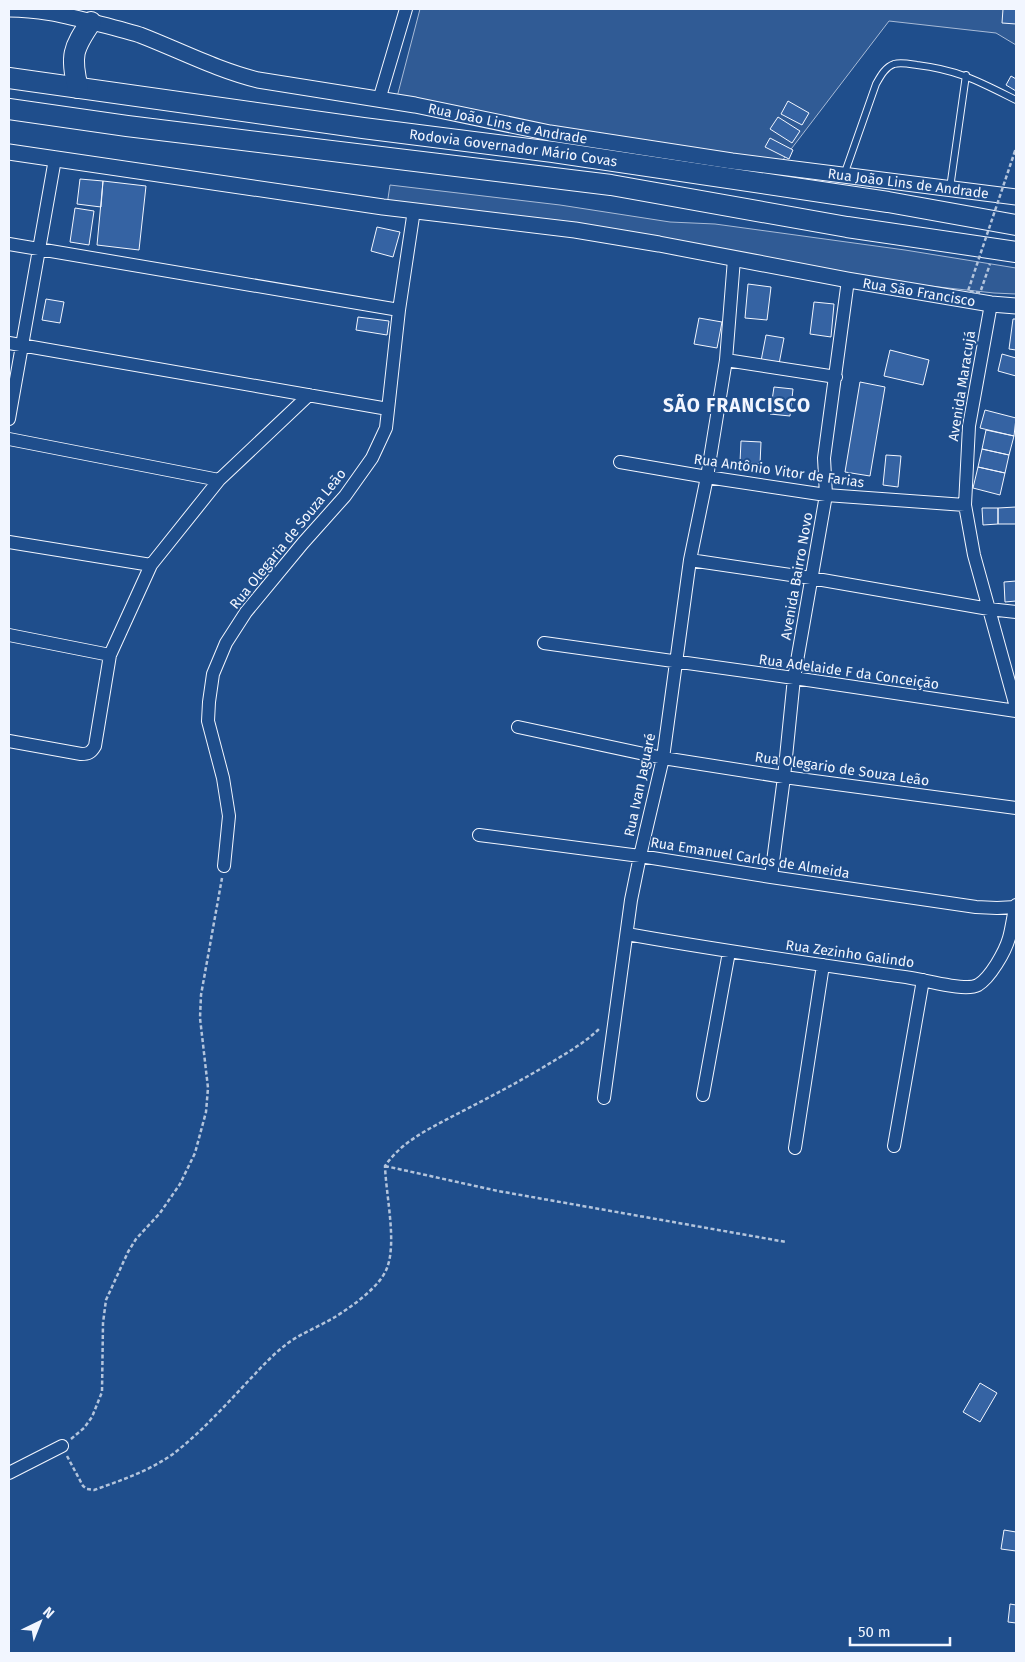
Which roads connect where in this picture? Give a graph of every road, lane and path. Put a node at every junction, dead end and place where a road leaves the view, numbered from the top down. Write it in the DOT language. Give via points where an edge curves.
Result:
graph roads {
  1 [pos="9,9"];
  2 [pos="406,9"];
  3 [pos="91,22"];
  4 [pos="966,75"];
  5 [pos="9,78"];
  6 [pos="78,88"];
  7 [pos="379,100"];
  8 [pos="1016,100"];
  9 [pos="9,109"];
  10 [pos="9,152"];
  11 [pos="1016,152"];
  12 [pos="55,159"];
  13 [pos="844,176"];
  14 [pos="950,189"];
  15 [pos="1016,197"];
  16 [pos="414,210"];
  17 [pos="1016,225"];
  18 [pos="9,244"];
  19 [pos="995,249"];
  20 [pos="39,250"];
  21 [pos="1016,252"];
  22 [pos="734,259"];
  23 [pos="848,280"];
  24 [pos="980,293"];
  25 [pos="991,304"];
  26 [pos="1016,306"];
  27 [pos="399,310"];
  28 [pos="15,345"];
  29 [pos="726,360"];
  30 [pos="836,377"];
  31 [pos="309,395"];
  32 [pos="388,409"];
  33 [pos="9,419"];
  34 [pos="9,439"];
  35 [pos="620,462"];
  36 [pos="707,477"];
  37 [pos="219,480"];
  38 [pos="826,495"];
  39 [pos="965,505"];
  40 [pos="9,542"];
  41 [pos="690,560"];
  42 [pos="151,565"];
  43 [pos="811,578"];
  44 [pos="990,609"];
  45 [pos="1016,612"];
  46 [pos="9,635"];
  47 [pos="544,643"];
  48 [pos="110,655"];
  49 [pos="677,663"];
  50 [pos="794,678"];
  51 [pos="1016,707"];
  52 [pos="1016,711"];
  53 [pos="518,728"];
  54 [pos="9,741"];
  55 [pos="663,758"];
  56 [pos="784,777"];
  57 [pos="1016,808"];
  58 [pos="479,835"];
  59 [pos="640,856"];
  60 [pos="224,866"];
  61 [pos="771,877"];
  62 [pos="1016,907"];
  63 [pos="627,934"];
  64 [pos="728,952"];
  65 [pos="822,965"];
  66 [pos="923,980"];
  67 [pos="603,1024"];
  68 [pos="703,1095"];
  69 [pos="604,1098"];
  70 [pos="894,1146"];
  71 [pos="795,1148"];
  72 [pos="385,1166"];
  73 [pos="786,1242"];
  74 [pos="62,1446"];
  75 [pos="9,1473"];
  1 -- 3 [label="street, Rua João Lins de Andrade" via="34,9"];
  2 -- 7 [label="street"];
  3 -- 6 [label="highway" via="74,50 74,74"];
  3 -- 7 [label="street, Rua João Lins de Andrade" via="139,35 239,76"];
  4 -- 8 [label="lane"];
  4 -- 13 [label="lane" via="904,63 888,67 876,84"];
  4 -- 14 [label="lane"];
  5 -- 6 [label="highway, Rodovia Governador Mário Covas"];
  6 -- 17 [label="highway, Rodovia Governador Mário Covas" via="553,152 888,202"];
  7 -- 13 [label="street, Rua João Lins de Andrade" via="550,133"];
  9 -- 19 [label="highway, Rodovia Governador Mário Covas" via="136,128 611,186"];
  10 -- 12 [label="street, Rua São Francisco"];
  11 -- 24 [label="path, bridge" via="968,291"];
  12 -- 16 [label="street, Rua São Francisco"];
  12 -- 20 [label="street"];
  13 -- 14 [label="street, Rua João Lins de Andrade"];
  14 -- 15 [label="street, Rua João Lins de Andrade"];
  16 -- 22 [label="street, Rua São Francisco" via="575,230"];
  16 -- 27 [label="street, Rua Olegaria de Souza Leão"];
  18 -- 20 [label="street"];
  19 -- 21 [label="highway, Rodovia Governador Mário Covas"];
  19 -- 24 [label="path"];
  20 -- 27 [label="street"];
  20 -- 28 [label="street"];
  22 -- 23 [label="street, Rua São Francisco"];
  22 -- 29 [label="street, Rua Ivan Jaguaré"];
  23 -- 25 [label="street, Rua São Francisco"];
  23 -- 30 [label="street, Avenida Bairro Novo"];
  24 -- 25 [label="path"];
  25 -- 26 [label="street, Rua São Francisco"];
  25 -- 39 [label="street, Avenida Maracujá" via="969,426"];
  27 -- 32 [label="street, Rua Olegaria de Souza Leão"];
  28 -- 31 [label="street"];
  28 -- 33 [label="street"];
  29 -- 30 [label="street"];
  29 -- 36 [label="street, Rua Ivan Jaguaré"];
  30 -- 38 [label="street, Avenida Bairro Novo" via="824,458"];
  31 -- 32 [label="street"];
  31 -- 37 [label="street"];
  32 -- 60 [label="street, Rua Olegaria de Souza Leão" via="386,428 372,458 345,496 246,612 226,643 213,674 208,721 229,816"];
  34 -- 37 [label="street"];
  35 -- 36 [label="street, Rua Antônio Vitor de Farias"];
  36 -- 38 [label="street, Rua Antônio Vitor de Farias"];
  36 -- 41 [label="street, Rua Ivan Jaguaré"];
  37 -- 42 [label="street"];
  38 -- 39 [label="street, Rua Antônio Vitor de Farias"];
  38 -- 43 [label="street, Avenida Bairro Novo"];
  39 -- 44 [label="street, Avenida Maracujá" via="974,555"];
  40 -- 42 [label="street"];
  41 -- 43 [label="street"];
  41 -- 49 [label="street, Rua Ivan Jaguaré"];
  42 -- 48 [label="street"];
  43 -- 44 [label="street"];
  43 -- 50 [label="street, Avenida Bairro Novo"];
  44 -- 45 [label="street"];
  44 -- 51 [label="street, Avenida Maracujá"];
  46 -- 48 [label="street"];
  47 -- 49 [label="street, Rua Adelaide F da Conceição"];
  48 -- 54 [label="street" via="95,746 90,753"];
  49 -- 50 [label="street, Rua Adelaide F da Conceição"];
  49 -- 55 [label="street, Rua Ivan Jaguaré"];
  50 -- 52 [label="street, Rua Adelaide F da Conceição"];
  50 -- 56 [label="street, Avenida Bairro Novo"];
  53 -- 55 [label="street, Rua Olegario de Souza Leão"];
  55 -- 56 [label="street, Rua Olegario de Souza Leão"];
  55 -- 59 [label="street, Rua Ivan Jaguaré"];
  56 -- 57 [label="street, Rua Olegario de Souza Leão"];
  56 -- 61 [label="street, Avenida Bairro Novo"];
  58 -- 59 [label="street, Rua Emanuel Carlos de Almeida"];
  59 -- 61 [label="street, Rua Emanuel Carlos de Almeida"];
  59 -- 63 [label="street, Rua Ivan Jaguaré"];
  60 -- 74 [label="path" via="201,995 200,1018 208,1088 206,1112 195,1153 180,1184 136,1239 115,1277 106,1300 102,1392 97,1408 84,1428"];
  61 -- 62 [label="street, Rua Emanuel Carlos de Almeida" via="967,906"];
  62 -- 66 [label="street, Rua Zezinho Galindo" via="1006,947 979,984 965,988"];
  63 -- 64 [label="street, Rua Zezinho Galindo"];
  63 -- 69 [label="street, Rua Ivan Jaguaré"];
  64 -- 65 [label="street, Rua Zezinho Galindo"];
  64 -- 68 [label="street"];
  65 -- 66 [label="street, Rua Zezinho Galindo"];
  65 -- 71 [label="street"];
  66 -- 70 [label="street"];
  67 -- 72 [label="path" via="566,1054 418,1135 400,1148"];
  72 -- 73 [label="path" via="508,1192"];
  72 -- 74 [label="path" via="390,1255 387,1269 370,1291 335,1317 289,1342 174,1452 137,1475 94,1490 87,1489"];
  74 -- 75 [label="street"];
}
